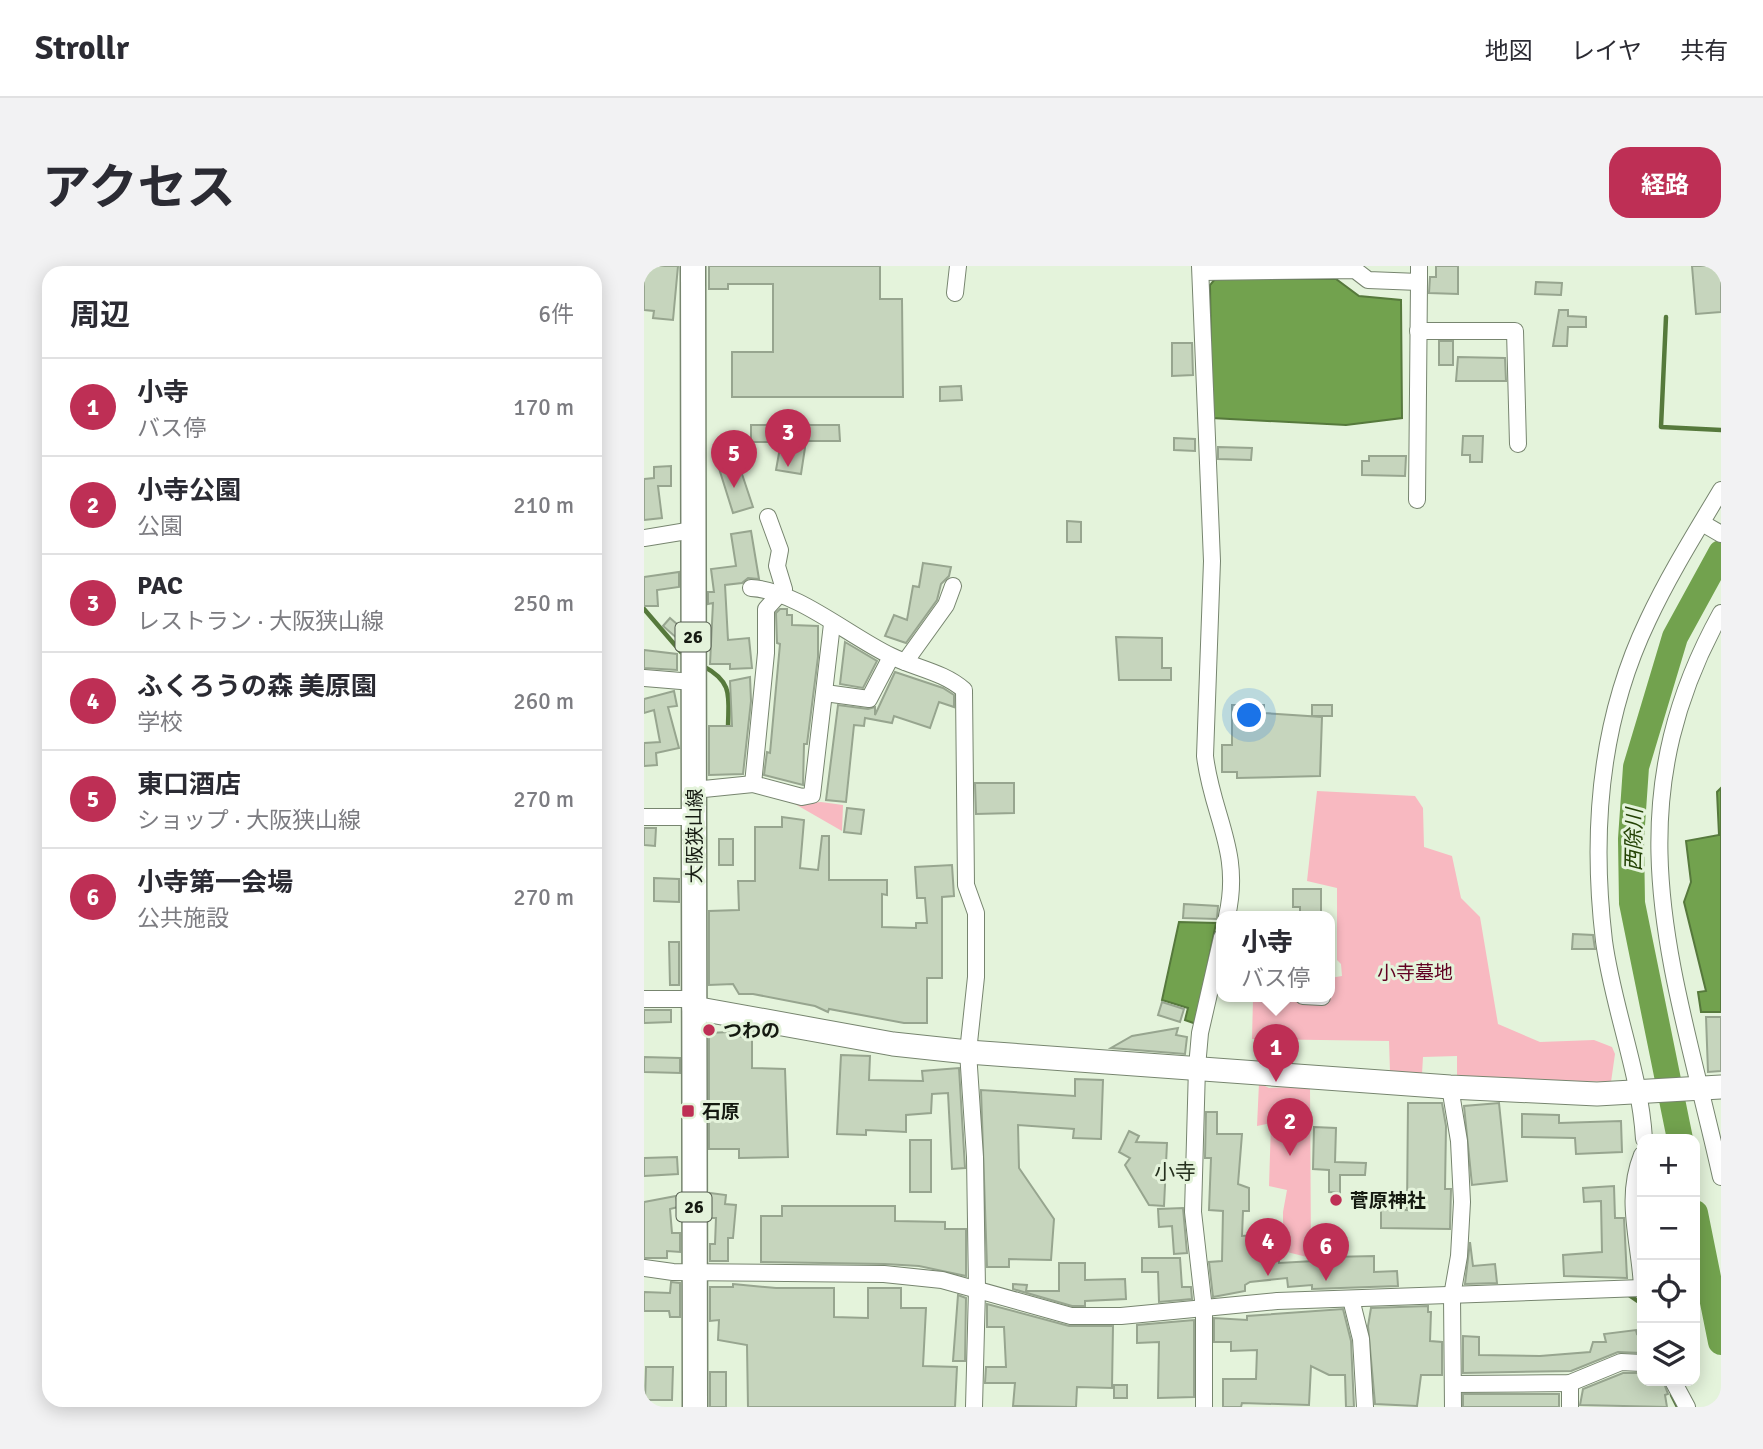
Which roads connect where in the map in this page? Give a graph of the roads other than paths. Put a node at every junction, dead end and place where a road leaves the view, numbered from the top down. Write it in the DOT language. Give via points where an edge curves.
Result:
graph roads {
  1 [pos="692,266"];
  2 [pos="958,266"];
  3 [pos="1201,269"];
  4 [pos="1419,274"];
  5 [pos="955,293"];
  6 [pos="1418,331"];
  7 [pos="1518,444"];
  8 [pos="1721,490"];
  9 [pos="1418,500"];
  10 [pos="768,517"];
  11 [pos="1711,528"];
  12 [pos="693,530"];
  13 [pos="644,538"];
  14 [pos="953,586"];
  15 [pos="751,588"];
  16 [pos="780,594"];
  17 [pos="1721,613"];
  18 [pos="832,624"];
  19 [pos="898,660"];
  20 [pos="644,678"];
  21 [pos="694,682"];
  22 [pos="825,692"];
  23 [pos="753,784"];
  24 [pos="694,790"];
  25 [pos="644,817"];
  26 [pos="694,817"];
  27 [pos="1227,911"];
  28 [pos="1215,994"];
  29 [pos="644,999"];
  30 [pos="694,1004"];
  31 [pos="968,1052"];
  32 [pos="1198,1067"];
  33 [pos="1450,1087"];
  34 [pos="1705,1088"];
  35 [pos="1643,1091"];
  36 [pos="1644,1134"];
  37 [pos="1637,1168"];
  38 [pos="1721,1177"];
  39 [pos="1638,1260"];
  40 [pos="644,1268"];
  41 [pos="695,1270"];
  42 [pos="1637,1288"];
  43 [pos="977,1289"];
  44 [pos="1452,1296"];
  45 [pos="1351,1299"];
  46 [pos="1204,1309"];
  47 [pos="1637,1363"];
  48 [pos="1570,1383"];
  49 [pos="1452,1384"];
  50 [pos="1676,1386"];
  51 [pos="695,1407"];
  52 [pos="974,1407"];
  53 [pos="1204,1407"];
  54 [pos="1365,1407"];
  55 [pos="1452,1407"];
  56 [pos="1570,1407"];
  57 [pos="1687,1407"];
  1 -- 12 [label="main road, 大阪狭山線 / 26"];
  2 -- 5 [label="street"];
  3 -- 4 [label="street" via="1355,270 1368,280"];
  3 -- 27 [label="street" via="1212,561 1205,756 1231,857"];
  4 -- 6 [label="street"];
  6 -- 7 [label="street" via="1515,331"];
  6 -- 9 [label="street"];
  8 -- 11 [label="street"];
  10 -- 16 [label="street" via="780,550 777,566 784,589"];
  11 -- 35 [label="street" via="1648,619 1606,743 1600,807 1605,943"];
  12 -- 13 [label="street"];
  12 -- 21 [label="main road, 大阪狭山線 / 26"];
  14 -- 19 [label="street" via="946,605"];
  15 -- 16 [label="street"];
  16 -- 18 [label="street"];
  16 -- 23 [label="street" via="766,609"];
  17 -- 34 [label="street" via="1703,646 1678,713 1666,754 1660,811 1665,934"];
  18 -- 19 [label="street"];
  18 -- 22 [label="street"];
  19 -- 22 [label="street" via="869,699"];
  19 -- 31 [label="street" via="955,682 964,690 966,885 976,913 976,977"];
  20 -- 21 [label="street"];
  21 -- 24 [label="main road, 大阪狭山線 / 26"];
  22 -- 23 [label="street" via="812,795"];
  23 -- 24 [label="street"];
  24 -- 26 [label="main road, 大阪狭山線 / 26"];
  25 -- 26 [label="street"];
  26 -- 30 [label="main road, 大阪狭山線 / 26"];
  28 -- 32 [label="street" via="1200,1033"];
  29 -- 30 [label="street"];
  30 -- 31 [label="street" via="893,1044"];
  30 -- 41 [label="main road, 大阪狭山線 / 26"];
  31 -- 32 [label="street"];
  31 -- 43 [label="street"];
  32 -- 33 [label="street"];
  32 -- 46 [label="street" via="1193,1212"];
  33 -- 35 [label="street" via="1597,1094"];
  33 -- 44 [label="street" via="1462,1202"];
  34 -- 35 [label="street"];
  34 -- 38 [label="street"];
  35 -- 36 [label="street"];
  37 -- 39 [label="street" via="1634,1227"];
  40 -- 41 [label="street"];
  41 -- 43 [label="street" via="884,1274"];
  41 -- 51 [label="main road, 大阪狭山線 / 26"];
  42 -- 44 [label="street"];
  43 -- 46 [label="street" via="1071,1316"];
  43 -- 52 [label="street"];
  44 -- 45 [label="street"];
  44 -- 49 [label="street"];
  45 -- 46 [label="street"];
  45 -- 54 [label="street" via="1361,1339"];
  46 -- 53 [label="street"];
  47 -- 48 [label="street" via="1621,1362"];
  48 -- 49 [label="street"];
  48 -- 56 [label="street"];
  49 -- 55 [label="street"];
  50 -- 57 [label="street"];
}
